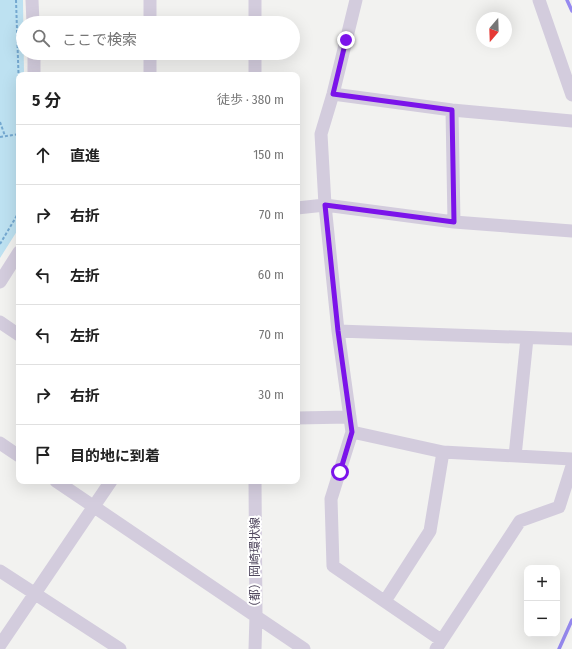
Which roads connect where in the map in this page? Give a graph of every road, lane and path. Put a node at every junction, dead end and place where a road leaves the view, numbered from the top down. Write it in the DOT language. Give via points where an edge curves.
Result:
graph roads {
  1 [pos="16,0"];
  2 [pos="32,0"];
  3 [pos="150,0"];
  4 [pos="255,0"];
  5 [pos="356,0"];
  6 [pos="539,0"];
  7 [pos="17,16"];
  8 [pos="33,16"];
  9 [pos="150,16"];
  10 [pos="255,16"];
  11 [pos="18,60"];
  12 [pos="34,60"];
  13 [pos="150,60"];
  14 [pos="255,60"];
  15 [pos="18,72"];
  16 [pos="34,72"];
  17 [pos="150,72"];
  18 [pos="255,72"];
  19 [pos="333,94"];
  20 [pos="572,95"];
  21 [pos="452,110"];
  22 [pos="572,121"];
  23 [pos="0,122"];
  24 [pos="16,134"];
  25 [pos="0,137"];
  26 [pos="5,137"];
  27 [pos="325,205"];
  28 [pos="300,208"];
  29 [pos="16,217"];
  30 [pos="454,222"];
  31 [pos="572,231"];
  32 [pos="0,244"];
  33 [pos="16,257"];
  34 [pos="0,282"];
  35 [pos="0,322"];
  36 [pos="338,331"];
  37 [pos="16,333"];
  38 [pos="527,338"];
  39 [pos="572,339"];
  40 [pos="350,417"];
  41 [pos="300,418"];
  42 [pos="352,432"];
  43 [pos="0,443"];
  44 [pos="443,452"];
  45 [pos="16,454"];
  46 [pos="515,456"];
  47 [pos="572,459"];
  48 [pos="572,466"];
  49 [pos="61,484"];
  50 [pos="109,484"];
  51 [pos="255,484"];
  52 [pos="94,506"];
  53 [pos="0,571"];
  54 [pos="35,593"];
  55 [pos="384,601"];
  56 [pos="256,616"];
  57 [pos="438,644"];
  58 [pos="0,645"];
  59 [pos="120,649"];
  60 [pos="255,649"];
  61 [pos="304,649"];
  1 -- 7 [label="path"];
  2 -- 8 [label="street"];
  3 -- 9 [label="street"];
  4 -- 10 [label="street"];
  5 -- 19 [label="street"];
  6 -- 20 [label="street"];
  11 -- 15 [label="path"];
  12 -- 16 [label="street"];
  13 -- 17 [label="street"];
  14 -- 18 [label="street"];
  19 -- 21 [label="street"];
  19 -- 27 [label="street" via="321,134"];
  21 -- 22 [label="street"];
  21 -- 30 [label="street"];
  23 -- 26 [label="path"];
  24 -- 25 [label="path"];
  27 -- 28 [label="street"];
  27 -- 30 [label="street"];
  27 -- 36 [label="street"];
  29 -- 32 [label="path"];
  30 -- 31 [label="street"];
  33 -- 34 [label="street"];
  35 -- 37 [label="street"];
  36 -- 38 [label="street"];
  36 -- 40 [label="street"];
  38 -- 39 [label="street"];
  38 -- 46 [label="street"];
  40 -- 41 [label="street"];
  40 -- 42 [label="street"];
  42 -- 44 [label="street"];
  42 -- 55 [label="street" via="331,498 333,566"];
  43 -- 45 [label="street"];
  44 -- 46 [label="street"];
  44 -- 55 [label="street" via="430,531"];
  46 -- 47 [label="street"];
  48 -- 57 [label="street" via="559,507 520,521"];
  49 -- 52 [label="street"];
  50 -- 52 [label="street"];
  51 -- 56 [label="street, （都）岡崎環状線"];
  52 -- 54 [label="street"];
  52 -- 56 [label="street"];
  53 -- 54 [label="street"];
  54 -- 58 [label="street"];
  54 -- 59 [label="street"];
  55 -- 57 [label="street"];
  56 -- 60 [label="street, （都）岡崎環状線"];
  56 -- 61 [label="street"];
}
